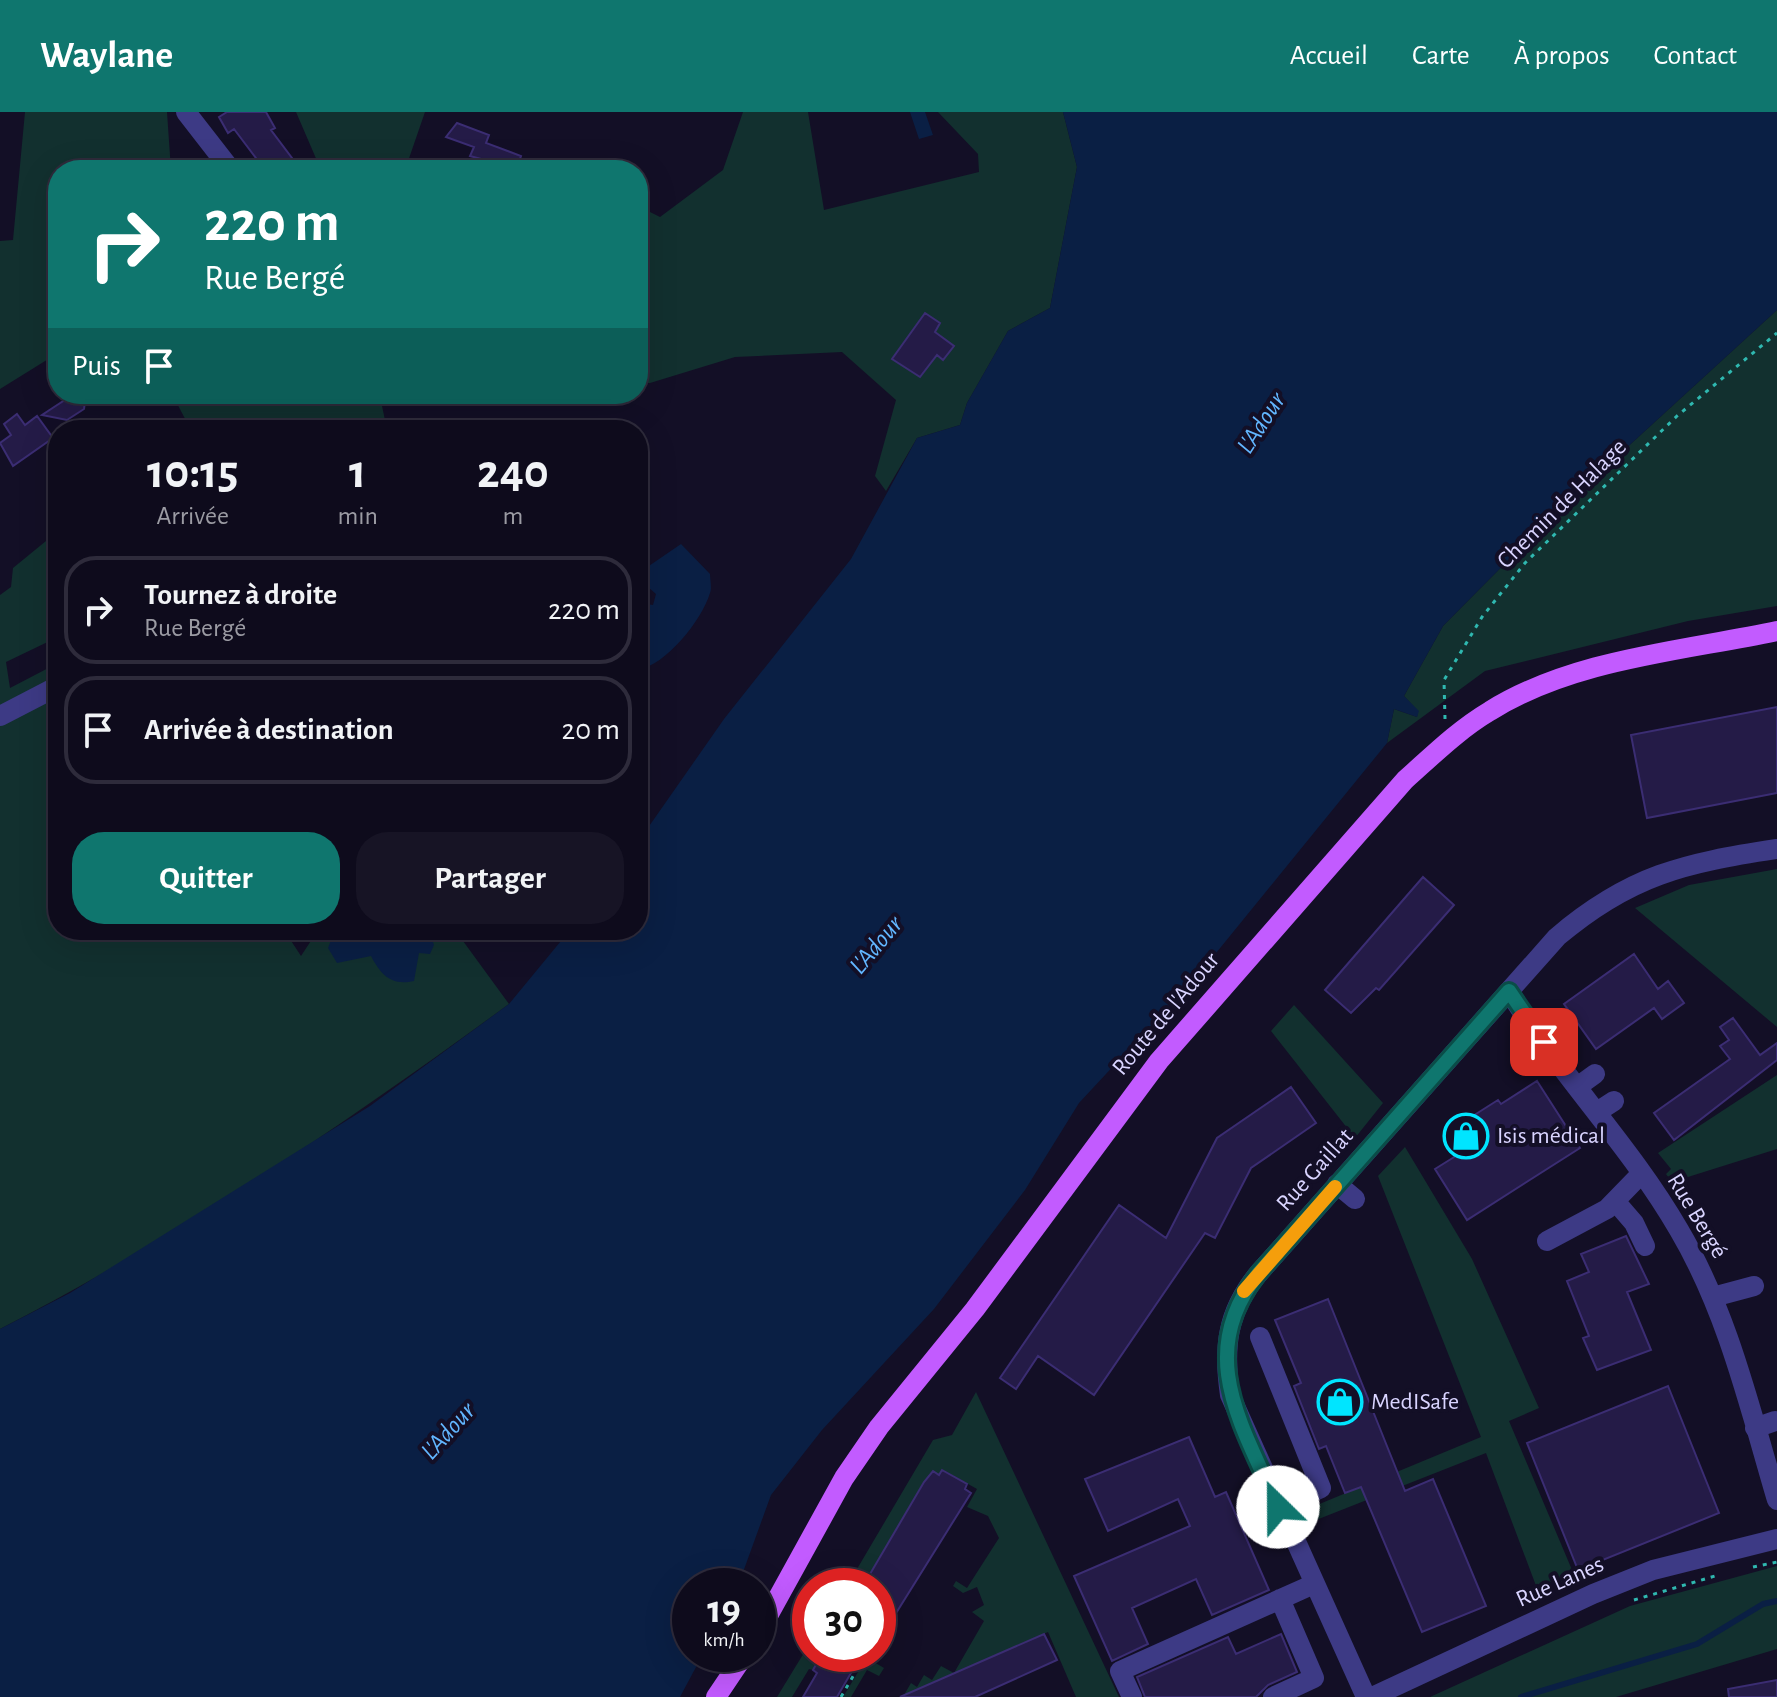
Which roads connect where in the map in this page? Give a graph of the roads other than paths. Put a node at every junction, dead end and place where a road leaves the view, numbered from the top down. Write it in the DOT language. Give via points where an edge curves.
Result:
graph roads {
  1 [pos="186,112"];
  2 [pos="223,160"];
  3 [pos="1777,631"];
  4 [pos="48,691"];
  5 [pos="0,716"];
  6 [pos="1777,849"];
  7 [pos="1509,991"];
  8 [pos="1595,1074"];
  9 [pos="1577,1087"];
  10 [pos="1641,1174"];
  11 [pos="1337,1184"];
  12 [pos="1355,1199"];
  13 [pos="1615,1201"];
  14 [pos="1547,1241"];
  15 [pos="1645,1246"];
  16 [pos="1754,1286"];
  17 [pos="1709,1306"];
  18 [pos="1260,1337"];
  19 [pos="1765,1424"];
  20 [pos="1777,1500"];
  21 [pos="1278,1507"];
  22 [pos="1777,1539"];
  23 [pos="1314,1584"];
  24 [pos="1280,1599"];
  25 [pos="776,1601"];
  26 [pos="733,1672"];
  27 [pos="716,1697"];
  28 [pos="1132,1697"];
  29 [pos="1273,1697"];
  30 [pos="1369,1697"];
  1 -- 2 [label="street"];
  3 -- 25 [label="main road, Route de l'Adour" via="1561,679 1489,711 1405,780 1159,1061 1095,1143 975,1309 879,1427 844,1478"];
  4 -- 5 [label="street"];
  6 -- 7 [label="street, Rue Gaillat" via="1662,873 1623,888 1557,937"];
  7 -- 9 [label="street, Rue Bergé"];
  7 -- 11 [label="street, Rue Gaillat" via="1471,1046"];
  8 -- 9 [label="street"];
  9 -- 10 [label="street, Rue Bergé" via="1605,1107"];
  10 -- 13 [label="street"];
  10 -- 17 [label="street, Rue Bergé" via="1678,1228"];
  11 -- 12 [label="street"];
  11 -- 21 [label="street, Rue Gaillat" via="1301,1212 1236,1304 1227,1338 1230,1395"];
  13 -- 14 [label="street"];
  13 -- 15 [label="street"];
  16 -- 17 [label="street"];
  17 -- 19 [label="street, Rue Bergé" via="1722,1352"];
  18 -- 21 [label="street" via="1321,1488"];
  19 -- 20 [label="street, Rue Bergé"];
  21 -- 23 [label="street, Rue Gaillat"];
  22 -- 30 [label="street, Rue Lanes" via="1653,1570"];
  23 -- 24 [label="street"];
  23 -- 30 [label="street, Rue Gaillat"];
  24 -- 28 [label="street" via="1120,1671"];
  24 -- 29 [label="street" via="1314,1678"];
  26 -- 27 [label="main road"];
}
